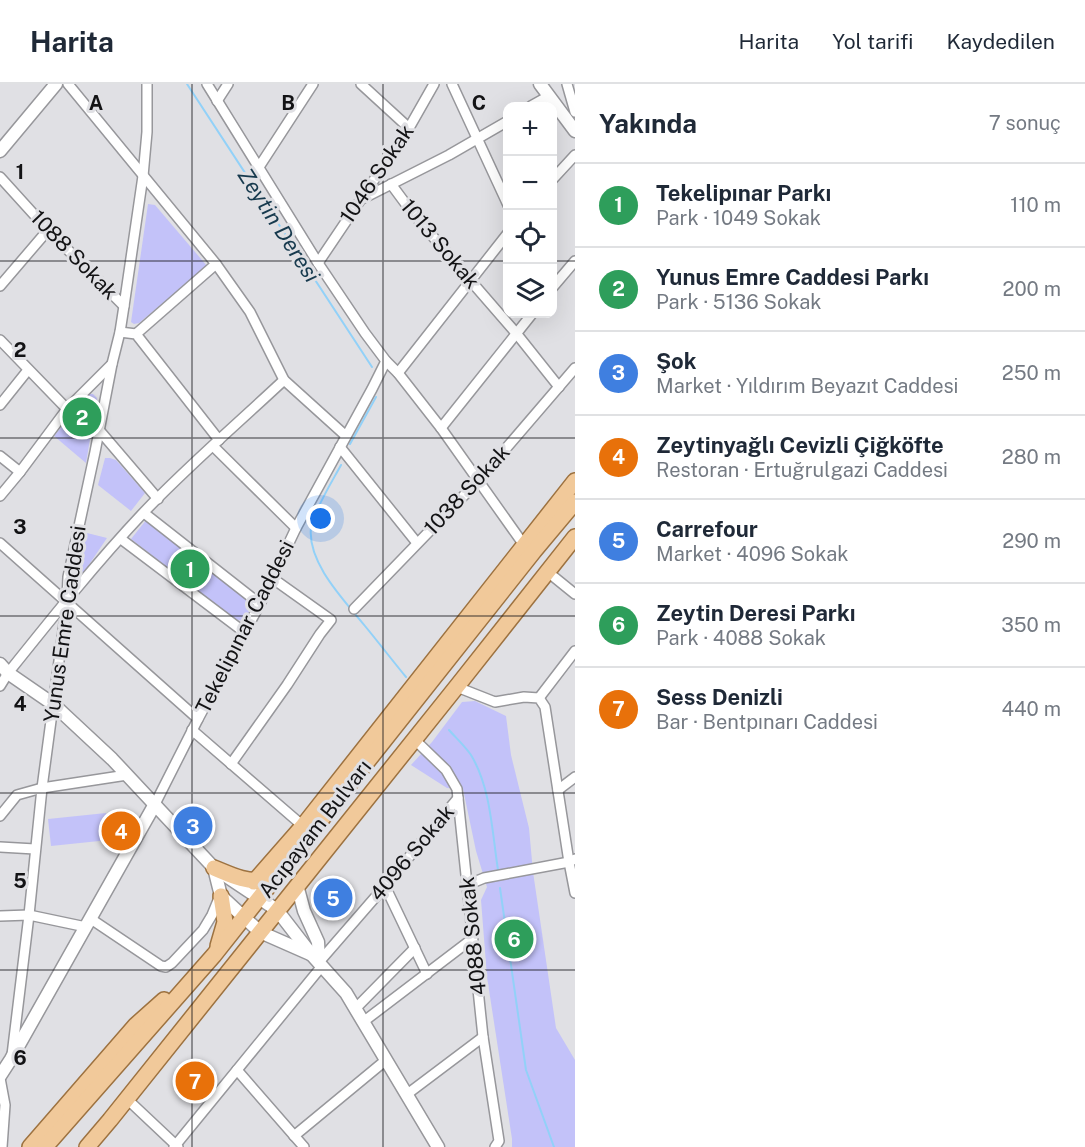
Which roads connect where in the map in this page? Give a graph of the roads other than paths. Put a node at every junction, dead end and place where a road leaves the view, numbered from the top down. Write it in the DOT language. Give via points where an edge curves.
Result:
graph roads {
  1 [pos="56,84"];
  2 [pos="68,84"];
  3 [pos="147,84"];
  4 [pos="207,84"];
  5 [pos="228,84"];
  6 [pos="312,84"];
  7 [pos="361,84"];
  8 [pos="434,84"];
  9 [pos="452,84"];
  10 [pos="540,84"];
  11 [pos="567,84"];
  12 [pos="573,94"];
  13 [pos="549,96"];
  14 [pos="217,101"];
  15 [pos="538,102"];
  16 [pos="575,112"];
  17 [pos="503,123"];
  18 [pos="409,128"];
  19 [pos="575,131"];
  20 [pos="476,139"];
  21 [pos="0,151"];
  22 [pos="575,155"];
  23 [pos="259,167"];
  24 [pos="557,175"];
  25 [pos="143,176"];
  26 [pos="0,177"];
  27 [pos="391,184"];
  28 [pos="503,196"];
  29 [pos="361,199"];
  30 [pos="48,230"];
  31 [pos="503,238"];
  32 [pos="575,261"];
  33 [pos="318,263"];
  34 [pos="216,264"];
  35 [pos="470,280"];
  36 [pos="557,282"];
  37 [pos="0,286"];
  38 [pos="124,306"];
  39 [pos="529,318"];
  40 [pos="120,332"];
  41 [pos="136,333"];
  42 [pos="516,333"];
  43 [pos="0,340"];
  44 [pos="386,361"];
  45 [pos="112,364"];
  46 [pos="575,368"];
  47 [pos="28,370"];
  48 [pos="398,373"];
  49 [pos="284,380"];
  50 [pos="559,387"];
  51 [pos="0,405"];
  52 [pos="68,409"];
  53 [pos="441,428"];
  54 [pos="99,430"];
  55 [pos="346,436"];
  56 [pos="216,443"];
  57 [pos="340,447"];
  58 [pos="0,456"];
  59 [pos="20,472"];
  60 [pos="478,481"];
  61 [pos="575,481"];
  62 [pos="0,496"];
  63 [pos="158,499"];
  64 [pos="575,502"];
  65 [pos="144,513"];
  66 [pos="296,528"];
  67 [pos="575,537"];
  68 [pos="121,539"];
  69 [pos="0,543"];
  70 [pos="417,543"];
  71 [pos="524,545"];
  72 [pos="554,577"];
  73 [pos="272,578"];
  74 [pos="575,594"];
  75 [pos="66,601"];
  76 [pos="260,604"];
  77 [pos="354,609"];
  78 [pos="244,632"];
  79 [pos="575,651"];
  80 [pos="4,669"];
  81 [pos="458,685"];
  82 [pos="0,686"];
  83 [pos="539,698"];
  84 [pos="53,704"];
  85 [pos="198,719"];
  86 [pos="192,730"];
  87 [pos="414,739"];
  88 [pos="231,764"];
  89 [pos="127,775"];
  90 [pos="575,777"];
  91 [pos="42,788"];
  92 [pos="558,790"];
  93 [pos="458,798"];
  94 [pos="154,804"];
  95 [pos="0,816"];
  96 [pos="303,826"];
  97 [pos="0,847"];
  98 [pos="35,849"];
  99 [pos="572,860"];
  100 [pos="214,868"];
  101 [pos="277,877"];
  102 [pos="254,882"];
  103 [pos="297,885"];
  104 [pos="467,885"];
  105 [pos="385,886"];
  106 [pos="575,892"];
  107 [pos="221,896"];
  108 [pos="260,898"];
  109 [pos="277,910"];
  110 [pos="29,915"];
  111 [pos="0,916"];
  112 [pos="245,918"];
  113 [pos="88,923"];
  114 [pos="260,932"];
  115 [pos="472,939"];
  116 [pos="414,948"];
  117 [pos="214,956"];
  118 [pos="317,961"];
  119 [pos="427,974"];
  120 [pos="355,1009"];
  121 [pos="363,1022"];
  122 [pos="483,1037"];
  123 [pos="11,1059"];
  124 [pos="386,1060"];
  125 [pos="237,1070"];
  126 [pos="0,1077"];
  127 [pos="406,1095"];
  128 [pos="127,1099"];
  129 [pos="294,1136"];
  130 [pos="176,1146"];
  131 [pos="2,1147"];
  132 [pos="30,1147"];
  133 [pos="45,1147"];
  134 [pos="87,1147"];
  135 [pos="304,1147"];
  136 [pos="438,1147"];
  137 [pos="495,1147"];
  1 -- 21 [label="street"];
  2 -- 25 [label="street"];
  3 -- 25 [label="street, Yunus Emre Caddesi"];
  4 -- 14 [label="street"];
  5 -- 14 [label="street"];
  6 -- 23 [label="street"];
  7 -- 18 [label="street"];
  8 -- 18 [label="street, 1046 Sokak"];
  9 -- 20 [label="street"];
  10 -- 13 [label="street"];
  11 -- 12 [label="street"];
  12 -- 16 [label="street"];
  13 -- 15 [label="street"];
  13 -- 19 [label="street"];
  14 -- 23 [label="street"];
  17 -- 20 [label="street"];
  18 -- 29 [label="street, 1046 Sokak"];
  20 -- 27 [label="street"];
  20 -- 28 [label="street"];
  22 -- 24 [label="street"];
  23 -- 33 [label="street"];
  25 -- 34 [label="street"];
  25 -- 38 [label="street, Yunus Emre Caddesi"];
  26 -- 30 [label="street, 1088 Sokak"];
  27 -- 29 [label="street"];
  27 -- 35 [label="street, 1013 Sokak"];
  29 -- 33 [label="street, 1046 Sokak"];
  30 -- 37 [label="street"];
  30 -- 38 [label="street, 1088 Sokak"];
  31 -- 35 [label="street"];
  32 -- 36 [label="street"];
  33 -- 44 [label="street"];
  34 -- 41 [label="street"];
  34 -- 49 [label="street" via="250,312"];
  35 -- 42 [label="street, 1013 Sokak"];
  35 -- 48 [label="street"];
  38 -- 40 [label="street, Yunus Emre Caddesi"];
  39 -- 42 [label="street"];
  40 -- 41 [label="street"];
  40 -- 45 [label="street, Yunus Emre Caddesi"];
  41 -- 56 [label="street"];
  42 -- 50 [label="street, 1013 Sokak"];
  42 -- 53 [label="street"];
  43 -- 47 [label="street"];
  44 -- 48 [label="street"];
  44 -- 55 [label="street, Tekelipınar Caddesi"];
  45 -- 52 [label="street"];
  45 -- 54 [label="street, Yunus Emre Caddesi"];
  46 -- 50 [label="street, 1038 Sokak"];
  47 -- 51 [label="street"];
  47 -- 52 [label="street"];
  48 -- 53 [label="street"];
  49 -- 55 [label="street"];
  49 -- 56 [label="street"];
  50 -- 60 [label="street, 1038 Sokak"];
  52 -- 59 [label="street"];
  53 -- 60 [label="street"];
  54 -- 63 [label="street"];
  54 -- 75 [label="street, Yunus Emre Caddesi"];
  55 -- 57 [label="street, Tekelipınar Caddesi"];
  56 -- 63 [label="street"];
  56 -- 66 [label="street"];
  57 -- 66 [label="street, Tekelipınar Caddesi"];
  57 -- 70 [label="street"];
  58 -- 59 [label="street"];
  59 -- 62 [label="street"];
  60 -- 70 [label="street, 1038 Sokak"];
  60 -- 71 [label="street"];
  61 -- 71 [label="main road"];
  63 -- 65 [label="street"];
  64 -- 101 [label="main road, Acıpayam Bulvarı"];
  65 -- 68 [label="street"];
  65 -- 76 [label="street"];
  66 -- 73 [label="street, Tekelipınar Caddesi"];
  67 -- 81 [label="main road, Acıpayam Bulvarı"];
  68 -- 75 [label="street"];
  68 -- 78 [label="street"];
  69 -- 75 [label="street"];
  70 -- 77 [label="street, 1038 Sokak"];
  71 -- 96 [label="main road"];
  72 -- 74 [label="street"];
  73 -- 76 [label="street, Tekelipınar Caddesi"];
  73 -- 88 [label="street" via="331,620"];
  75 -- 80 [label="street"];
  75 -- 84 [label="street, Yunus Emre Caddesi"];
  75 -- 85 [label="street"];
  76 -- 78 [label="street, Tekelipınar Caddesi"];
  78 -- 85 [label="street, Tekelipınar Caddesi"];
  79 -- 83 [label="street"];
  80 -- 82 [label="street"];
  80 -- 84 [label="street"];
  81 -- 83 [label="street" via="495,702"];
  81 -- 87 [label="main road, Acıpayam Bulvarı"];
  83 -- 92 [label="street" via="545,707"];
  84 -- 89 [label="street"];
  84 -- 91 [label="street, Yunus Emre Caddesi"];
  85 -- 86 [label="street, Tekelipınar Caddesi"];
  86 -- 88 [label="street"];
  86 -- 94 [label="street, Tekelipınar Caddesi"];
  87 -- 93 [label="street, 4088 Sokak" via="446,770"];
  87 -- 103 [label="main road, Acıpayam Bulvarı"];
  88 -- 96 [label="street"];
  89 -- 91 [label="street"];
  89 -- 94 [label="street"];
  90 -- 92 [label="street"];
  91 -- 95 [label="street" via="17,795"];
  91 -- 98 [label="street, Yunus Emre Caddesi"];
  92 -- 99 [label="street"];
  93 -- 104 [label="street, 4088 Sokak"];
  93 -- 105 [label="street, 4096 Sokak"];
  94 -- 100 [label="street"];
  94 -- 113 [label="street"];
  96 -- 102 [label="main road"];
  97 -- 98 [label="street"];
  98 -- 110 [label="street, Yunus Emre Caddesi"];
  99 -- 104 [label="street"];
  99 -- 106 [label="street"];
  100 -- 102 [label="main road"];
  100 -- 107 [label="street"];
  100 -- 108 [label="street"];
  101 -- 102 [label="main road"];
  101 -- 108 [label="main road, Acıpayam Bulvarı"];
  103 -- 109 [label="main road, Acıpayam Bulvarı"];
  103 -- 118 [label="street" via="318,942"];
  104 -- 115 [label="street, 4088 Sokak"];
  105 -- 116 [label="street"];
  105 -- 118 [label="street, 4096 Sokak"];
  107 -- 112 [label="street"];
  107 -- 113 [label="street" via="203,930 166,967"];
  107 -- 117 [label="main road" via="225,922"];
  108 -- 109 [label="street"];
  108 -- 112 [label="main road, Acıpayam Bulvarı"];
  109 -- 114 [label="main road, Acıpayam Bulvarı"];
  109 -- 118 [label="street"];
  110 -- 111 [label="street"];
  110 -- 113 [label="street"];
  110 -- 123 [label="street, Yunus Emre Caddesi"];
  112 -- 114 [label="street"];
  112 -- 117 [label="main road, Acıpayam Bulvarı"];
  113 -- 123 [label="street"];
  114 -- 118 [label="street"];
  114 -- 128 [label="main road, Acıpayam Bulvarı"];
  115 -- 119 [label="street"];
  115 -- 122 [label="street, 4088 Sokak"];
  116 -- 119 [label="street"];
  116 -- 120 [label="street"];
  117 -- 132 [label="main road" via="136,1025"];
  117 -- 133 [label="main road, Acıpayam Bulvarı"];
  118 -- 120 [label="street"];
  118 -- 125 [label="street, 4096 Sokak"];
  119 -- 121 [label="street"];
  120 -- 121 [label="street"];
  121 -- 124 [label="street"];
  122 -- 127 [label="street"];
  122 -- 137 [label="street, 4088 Sokak" via="499,1141"];
  123 -- 126 [label="street"];
  124 -- 127 [label="street"];
  124 -- 129 [label="street"];
  125 -- 129 [label="street"];
  125 -- 130 [label="street, 4096 Sokak"];
  126 -- 131 [label="street" via="5,1105"];
  127 -- 136 [label="street"];
  128 -- 130 [label="street"];
  128 -- 134 [label="main road, Acıpayam Bulvarı"];
  129 -- 135 [label="street"];
}
